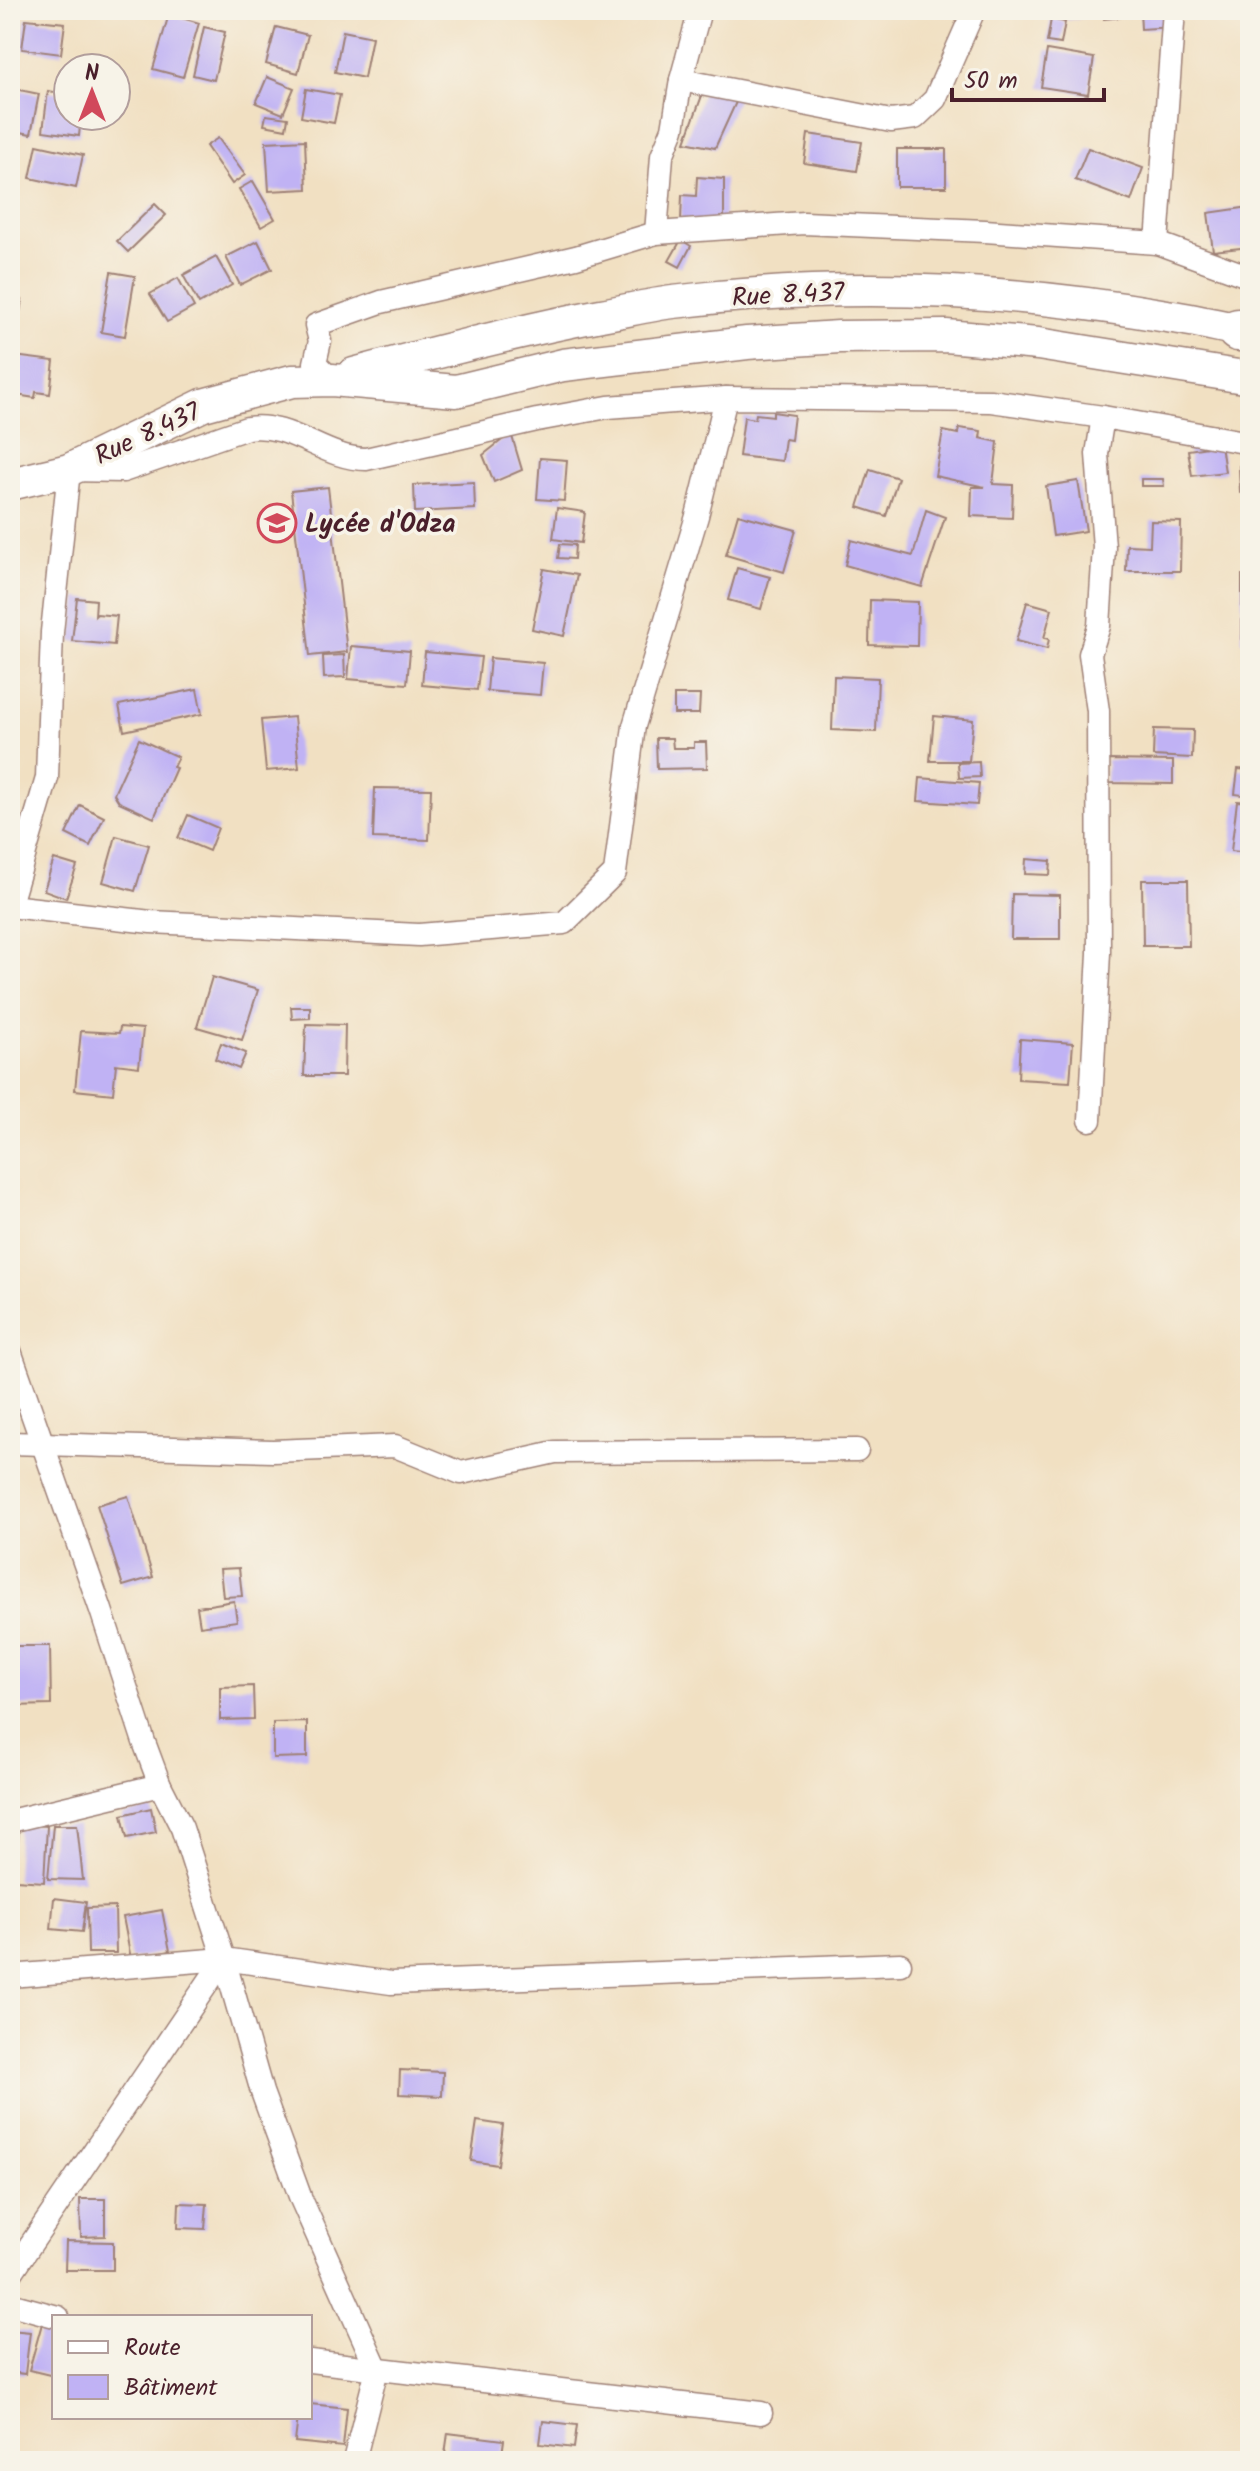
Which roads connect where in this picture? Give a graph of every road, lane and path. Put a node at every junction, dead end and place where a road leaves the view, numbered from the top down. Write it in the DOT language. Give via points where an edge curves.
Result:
graph roads {
  1 [pos="700,10"];
  2 [pos="974,10"];
  3 [pos="1174,10"];
  4 [pos="681,80"];
  5 [pos="656,233"];
  6 [pos="1157,243"];
  7 [pos="1250,277"];
  8 [pos="1246,331"];
  9 [pos="1250,378"];
  10 [pos="332,380"];
  11 [pos="726,398"];
  12 [pos="1103,417"];
  13 [pos="1250,443"];
  14 [pos="69,470"];
  15 [pos="10,484"];
  16 [pos="10,905"];
  17 [pos="1090,1120"];
  18 [pos="10,1351"];
  19 [pos="10,1443"];
  20 [pos="41,1443"];
  21 [pos="857,1450"];
  22 [pos="160,1785"];
  23 [pos="10,1821"];
  24 [pos="224,1959"];
  25 [pos="900,1964"];
  26 [pos="10,1976"];
  27 [pos="10,2275"];
  28 [pos="10,2304"];
  29 [pos="52,2315"];
  30 [pos="312,2361"];
  31 [pos="377,2369"];
  32 [pos="761,2413"];
  33 [pos="354,2461"];
  1 -- 4 [label="street"];
  2 -- 4 [label="street" via="935,99 915,118 891,121"];
  3 -- 6 [label="street"];
  4 -- 5 [label="street" via="673,129 662,156"];
  5 -- 6 [label="street" via="804,223"];
  5 -- 10 [label="street" via="381,302 316,325 320,341 315,363"];
  6 -- 7 [label="street"];
  8 -- 10 [label="main road, Rue 8.437" via="1048,300 899,292 763,293 669,302 559,323"];
  9 -- 10 [label="main road, Rue 8.437" via="1053,346 946,336 839,337 691,349 563,365 456,391"];
  10 -- 14 [label="main road, Rue 8.437" via="292,381 203,405"];
  11 -- 12 [label="street" via="991,401"];
  11 -- 14 [label="street" via="608,407 366,459 338,455 261,426 123,471"];
  11 -- 16 [label="street" via="634,726 615,873 564,923 419,935 151,922"];
  12 -- 13 [label="street"];
  12 -- 17 [label="street" via="1097,454 1104,547 1099,626 1090,654 1098,711 1099,953"];
  14 -- 15 [label="main road, Rue 8.437"];
  14 -- 16 [label="street" via="52,632 47,778"];
  18 -- 20 [label="street"];
  19 -- 20 [label="street"];
  20 -- 21 [label="street" via="273,1451 395,1446 461,1473 555,1452"];
  20 -- 22 [label="street"];
  22 -- 23 [label="street"];
  22 -- 24 [label="street" via="182,1828"];
  24 -- 25 [label="street" via="391,1983"];
  24 -- 26 [label="street"];
  24 -- 27 [label="street"];
  24 -- 31 [label="street" via="262,2092 301,2199"];
  28 -- 29 [label="street"];
  30 -- 31 [label="street"];
  31 -- 32 [label="street"];
  31 -- 33 [label="street"];
}
